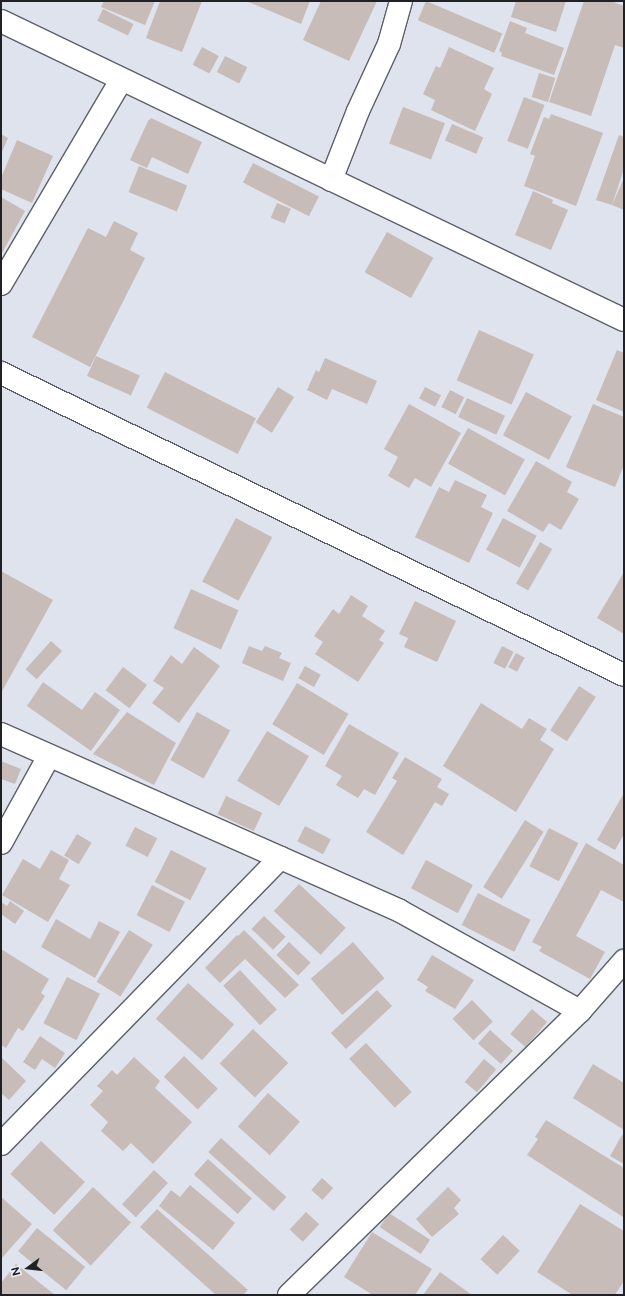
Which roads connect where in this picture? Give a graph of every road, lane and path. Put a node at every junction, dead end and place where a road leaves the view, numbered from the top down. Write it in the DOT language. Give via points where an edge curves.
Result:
graph roads {
  1 [pos="401,1"];
  2 [pos="1,21"];
  3 [pos="121,80"];
  4 [pos="331,180"];
  5 [pos="1,284"];
  6 [pos="624,320"];
  7 [pos="1,373"];
  8 [pos="624,675"];
  9 [pos="1,734"];
  10 [pos="49,756"];
  11 [pos="1,843"];
  12 [pos="280,858"];
  13 [pos="624,961"];
  14 [pos="580,1011"];
  15 [pos="1,1144"];
  16 [pos="290,1295"];
  1 -- 4 [label="street" via="389,44 358,111"];
  2 -- 3 [label="street"];
  3 -- 4 [label="street"];
  3 -- 5 [label="street"];
  4 -- 6 [label="street"];
  7 -- 8 [label="street"];
  9 -- 10 [label="street"];
  10 -- 11 [label="street"];
  10 -- 12 [label="street"];
  12 -- 14 [label="street" via="400,911"];
  12 -- 15 [label="street"];
  13 -- 14 [label="street"];
  14 -- 16 [label="street"];
}
